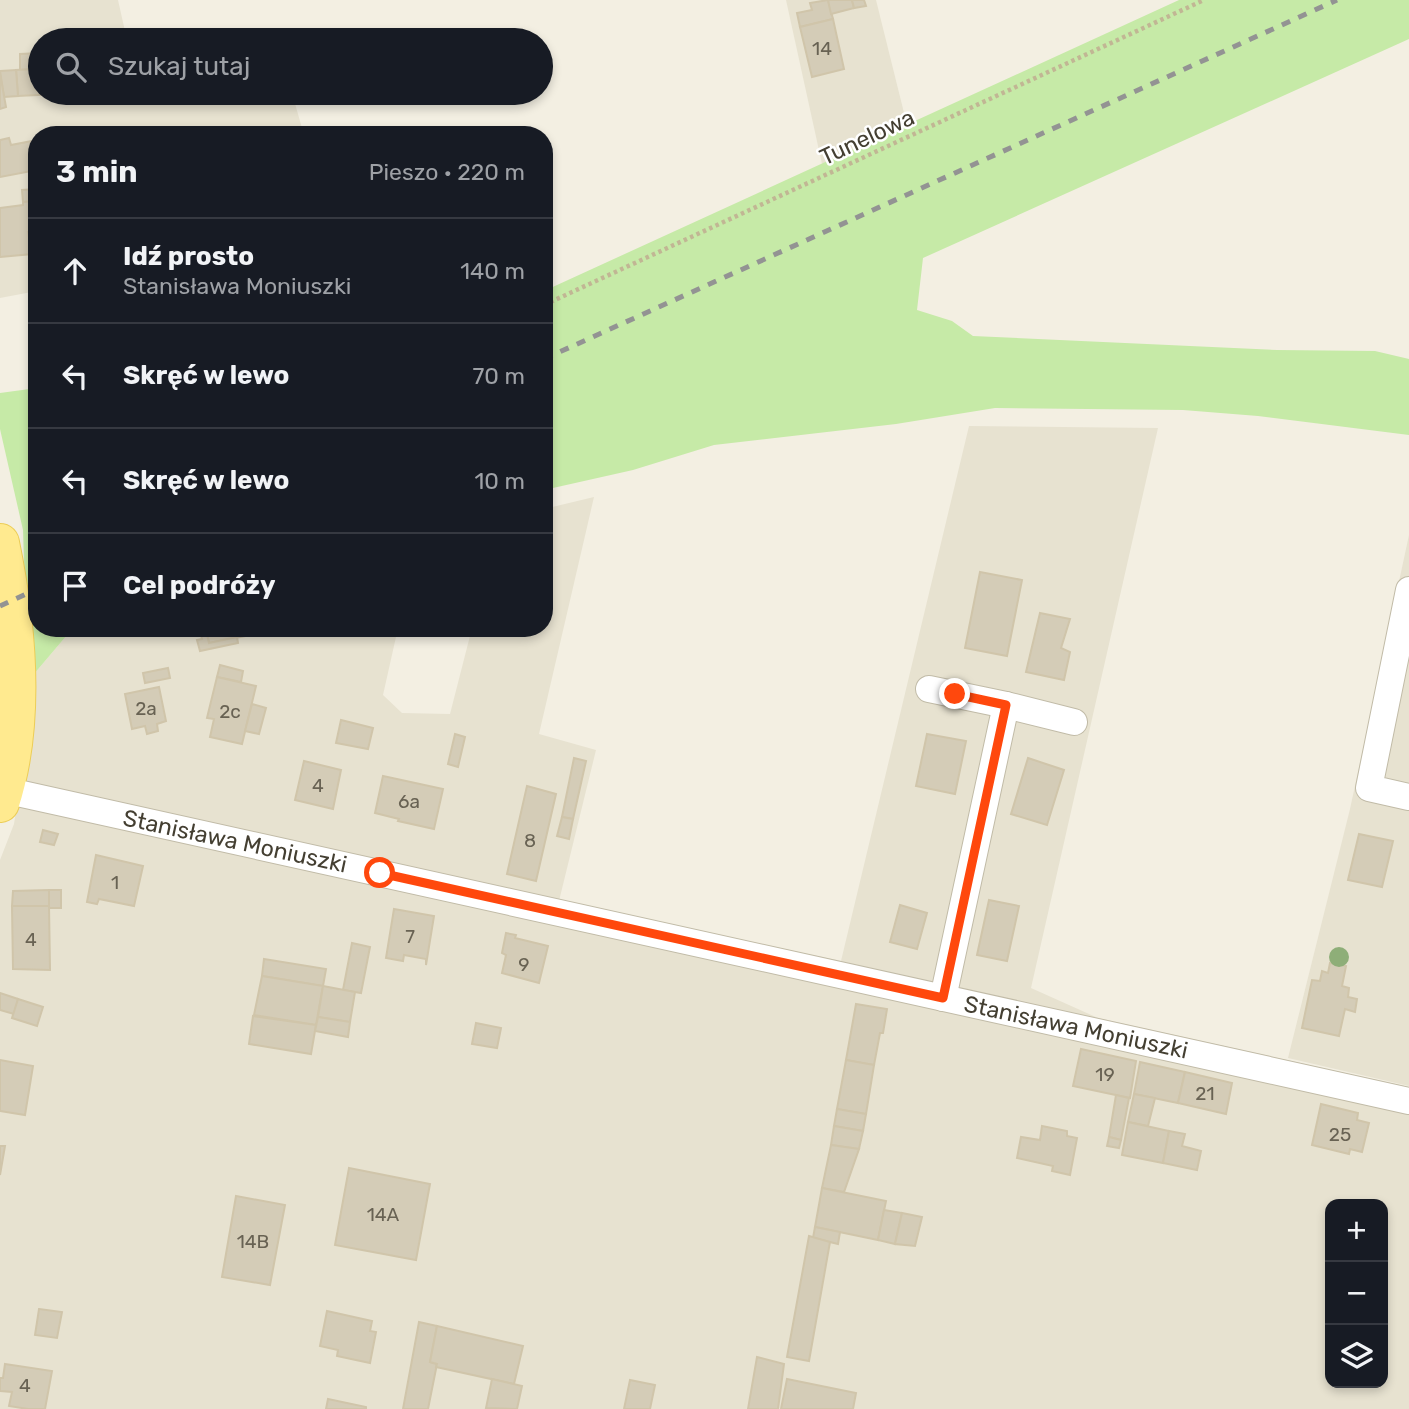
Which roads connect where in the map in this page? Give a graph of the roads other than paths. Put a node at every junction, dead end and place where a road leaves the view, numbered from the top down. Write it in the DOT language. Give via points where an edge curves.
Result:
graph roads {
  1 [pos="1,549"];
  2 [pos="1409,590"];
  3 [pos="929,689"];
  4 [pos="1006,705"];
  5 [pos="1074,722"];
  6 [pos="2,797"];
  7 [pos="1409,797"];
  8 [pos="943,998"];
  9 [pos="1409,1101"];
  1 -- 6 [label="main road" via="17,685 15,733"];
  2 -- 7 [label="street" via="1369,788"];
  3 -- 4 [label="street"];
  4 -- 5 [label="street"];
  4 -- 8 [label="street"];
  6 -- 8 [label="street, Stanisława Moniuszki"];
  8 -- 9 [label="street, Stanisława Moniuszki"];
}
